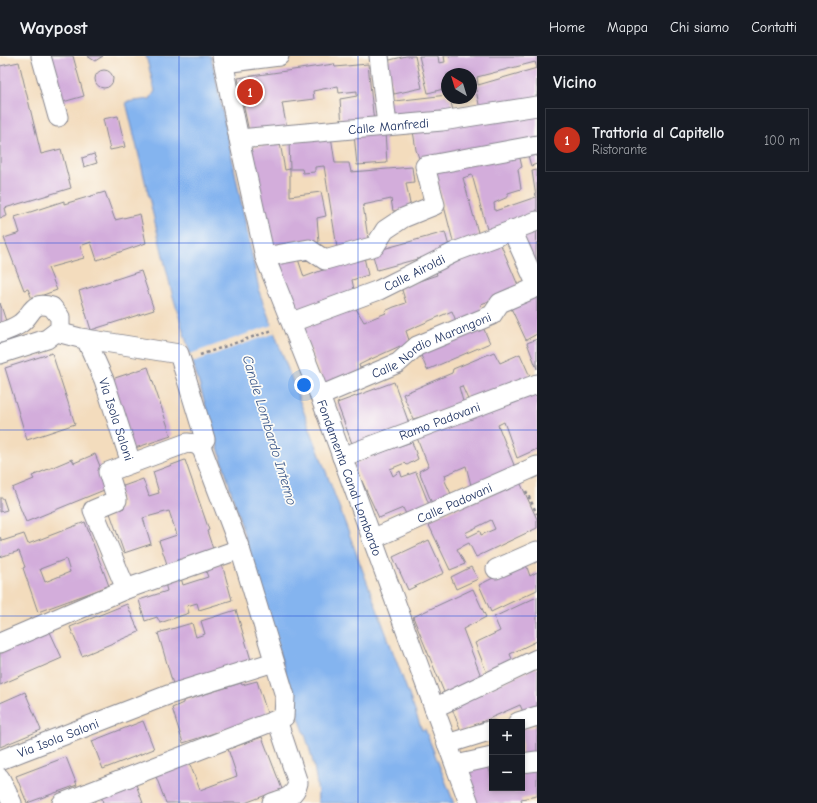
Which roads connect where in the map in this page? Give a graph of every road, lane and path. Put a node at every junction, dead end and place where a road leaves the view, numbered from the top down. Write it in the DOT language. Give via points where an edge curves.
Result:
graph roads {
  1 [pos="41,56"];
  2 [pos="279,56"];
  3 [pos="380,56"];
  4 [pos="223,60"];
  5 [pos="537,106"];
  6 [pos="58,117"];
  7 [pos="387,126"];
  8 [pos="239,139"];
  9 [pos="537,145"];
  10 [pos="537,221"];
  11 [pos="512,230"];
  12 [pos="266,258"];
  13 [pos="537,286"];
  14 [pos="292,322"];
  15 [pos="273,329"];
  16 [pos="57,332"];
  17 [pos="0,333"];
  18 [pos="86,339"];
  19 [pos="0,354"];
  20 [pos="199,355"];
  21 [pos="537,384"];
  22 [pos="320,396"];
  23 [pos="200,446"];
  24 [pos="342,457"];
  25 [pos="131,463"];
  26 [pos="537,466"];
  27 [pos="519,474"];
  28 [pos="537,514"];
  29 [pos="372,539"];
  30 [pos="240,550"];
  31 [pos="537,551"];
  32 [pos="496,569"];
  33 [pos="126,589"];
  34 [pos="0,643"];
  35 [pos="537,659"];
  36 [pos="274,662"];
  37 [pos="434,708"];
  38 [pos="537,716"];
  39 [pos="277,720"];
  40 [pos="525,720"];
  41 [pos="489,731"];
  42 [pos="447,744"];
  43 [pos="489,758"];
  44 [pos="0,760"];
  45 [pos="537,761"];
  46 [pos="525,763"];
  47 [pos="456,765"];
  48 [pos="0,778"];
  49 [pos="12,803"];
  50 [pos="62,803"];
  51 [pos="272,803"];
  52 [pos="469,803"];
  1 -- 6 [label="street"];
  2 -- 4 [label="street"];
  3 -- 7 [label="street"];
  4 -- 8 [label="street, Fondamenta Canal Lombardo"];
  5 -- 7 [label="street, Calle Manfredi" via="442,121"];
  7 -- 8 [label="street, Calle Manfredi"];
  8 -- 12 [label="street, Fondamenta Canal Lombardo"];
  9 -- 12 [label="street" via="425,166 435,205 403,218 385,230 375,246 325,260 309,249"];
  10 -- 11 [label="street, Calle Airoldi"];
  11 -- 13 [label="street, Calle Nordio Marangoni"];
  11 -- 14 [label="street, Calle Airoldi" via="457,251 379,290"];
  12 -- 14 [label="street, Fondamenta Canal Lombardo"];
  13 -- 22 [label="street, Calle Nordio Marangoni" via="500,302 492,315 417,346 398,363"];
  14 -- 22 [label="street, Fondamenta Canal Lombardo"];
  15 -- 20 [label="path"];
  16 -- 17 [label="street" via="61,323 60,317 52,307 45,304 32,309 22,323"];
  16 -- 18 [label="street"];
  16 -- 19 [label="street" via="47,339"];
  18 -- 23 [label="street" via="179,354 205,439"];
  18 -- 25 [label="street, Via Isola Saloni" via="104,380"];
  21 -- 24 [label="street, Ramo Padovani"];
  22 -- 24 [label="street, Fondamenta Canal Lombardo"];
  23 -- 25 [label="street, Via Isola Saloni" via="187,443"];
  23 -- 30 [label="street"];
  24 -- 29 [label="street, Fondamenta Canal Lombardo"];
  25 -- 33 [label="street" via="108,472 117,500 93,510"];
  26 -- 27 [label="street, Calle Padovani"];
  27 -- 28 [label="path"];
  27 -- 29 [label="street, Calle Padovani"];
  29 -- 37 [label="street, Fondamenta Canal Lombardo"];
  30 -- 33 [label="street"];
  30 -- 36 [label="street"];
  31 -- 32 [label="street"];
  33 -- 34 [label="street"];
  35 -- 37 [label="street"];
  36 -- 39 [label="street" via="285,696 284,717"];
  36 -- 44 [label="street, Via Isola Saloni" via="168,695"];
  37 -- 42 [label="street, Fondamenta Canal Lombardo"];
  38 -- 40 [label="street"];
  39 -- 50 [label="street"];
  39 -- 51 [label="street" via="298,784 291,796"];
  41 -- 42 [label="street"];
  42 -- 47 [label="street, Fondamenta Canal Lombardo"];
  43 -- 47 [label="street"];
  45 -- 46 [label="street"];
  47 -- 52 [label="street, Fondamenta Canal Lombardo"];
  48 -- 49 [label="street"];
}
